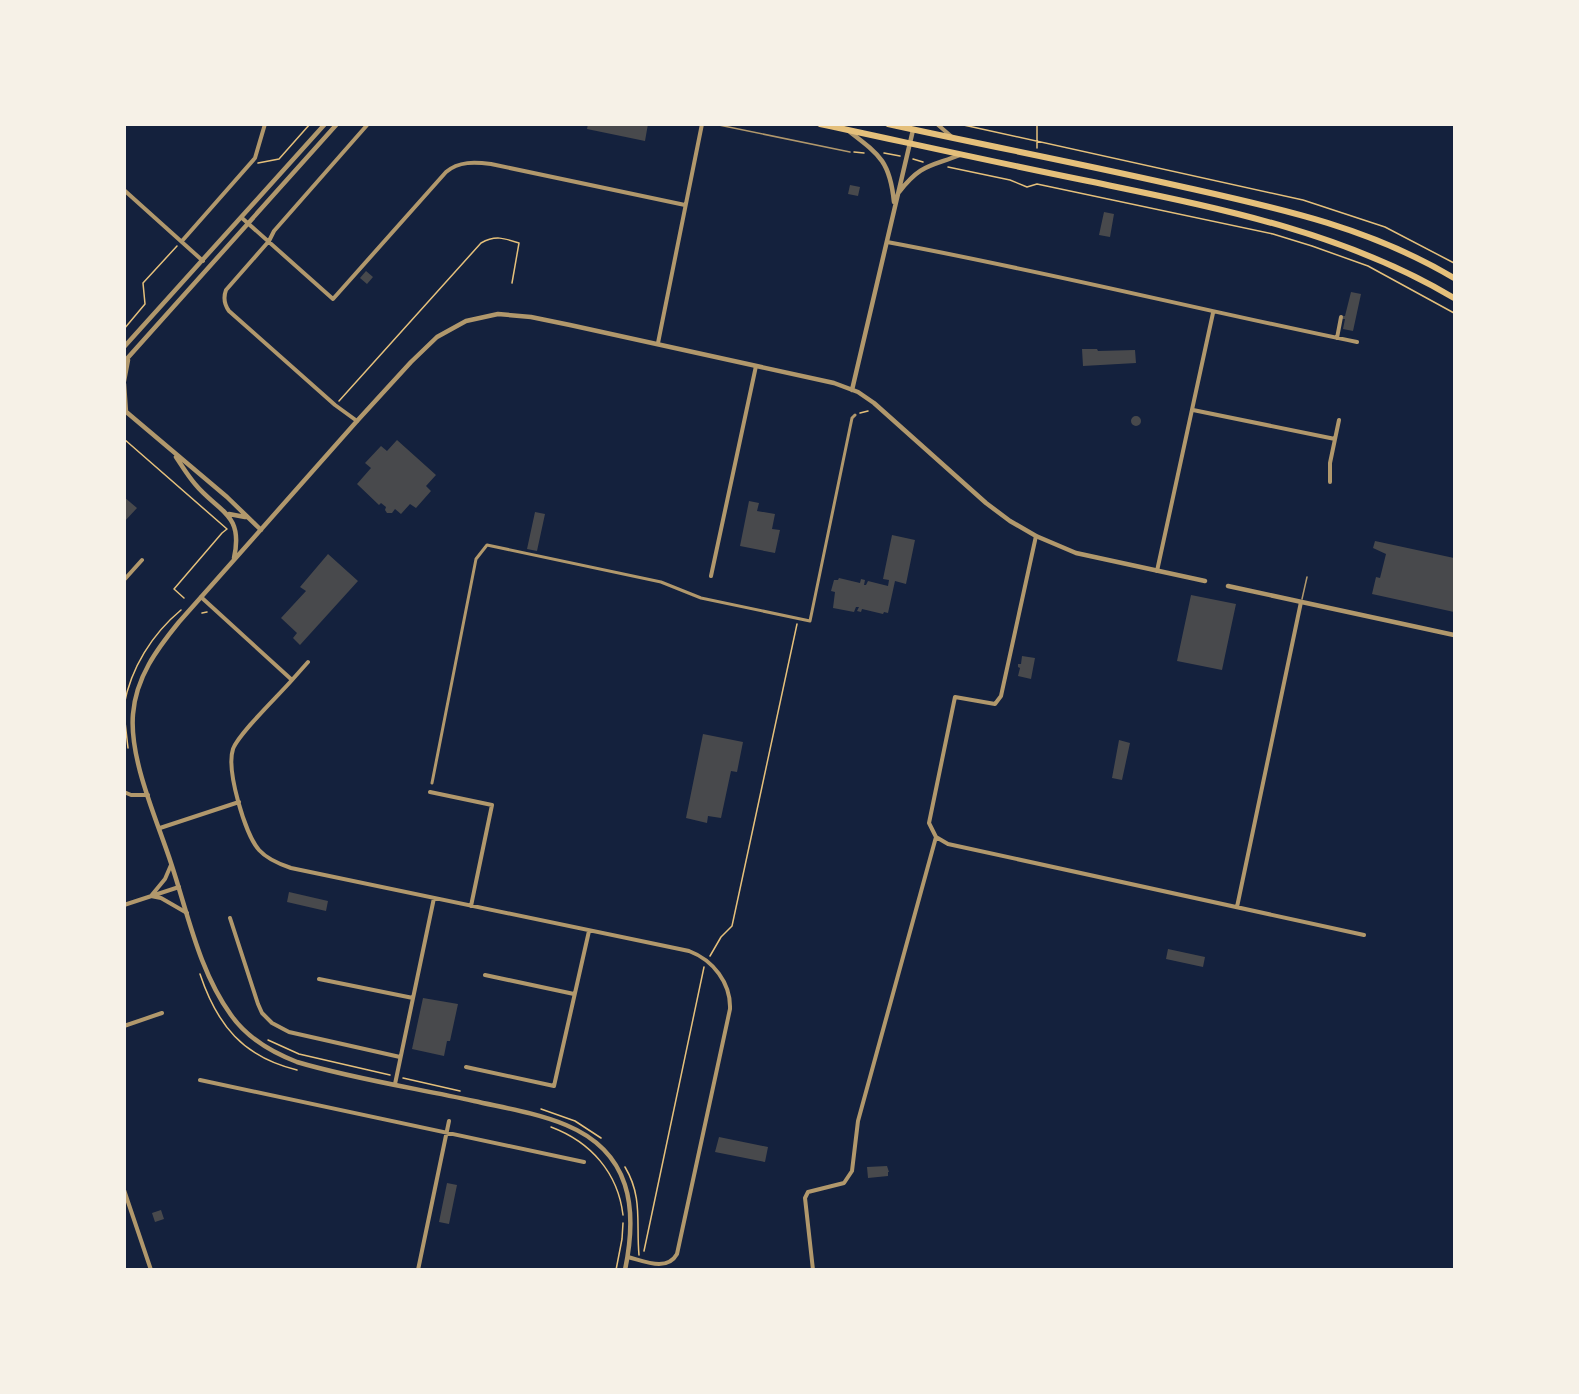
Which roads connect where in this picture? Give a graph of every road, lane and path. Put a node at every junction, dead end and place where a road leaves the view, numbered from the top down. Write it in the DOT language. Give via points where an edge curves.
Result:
graph roads {
  1 [pos="265,124"];
  2 [pos="310,124"];
  3 [pos="325,124"];
  4 [pos="337,124"];
  5 [pos="368,124"];
  6 [pos="702,124"];
  7 [pos="714,124"];
  8 [pos="820,124"];
  9 [pos="888,124"];
  10 [pos="937,124"];
  11 [pos="959,124"];
  12 [pos="1037,124"];
  13 [pos="914,127"];
  14 [pos="847,130"];
  15 [pos="955,139"];
  16 [pos="1038,141"];
  17 [pos="910,142"];
  18 [pos="850,152"];
  19 [pos="962,154"];
  20 [pos="248,165"];
  21 [pos="949,167"];
  22 [pos="124,190"];
  23 [pos="898,194"];
  24 [pos="685,205"];
  25 [pos="894,208"];
  26 [pos="242,218"];
  27 [pos="248,223"];
  28 [pos="182,241"];
  29 [pos="269,242"];
  30 [pos="887,242"];
  31 [pos="204,261"];
  32 [pos="1455,263"];
  33 [pos="1455,278"];
  34 [pos="512,283"];
  35 [pos="1455,298"];
  36 [pos="1213,313"];
  37 [pos="1455,313"];
  38 [pos="1341,317"];
  39 [pos="124,329"];
  40 [pos="1336,338"];
  41 [pos="1357,342"];
  42 [pos="658,343"];
  43 [pos="124,347"];
  44 [pos="129,357"];
  45 [pos="124,362"];
  46 [pos="756,364"];
  47 [pos="124,382"];
  48 [pos="852,390"];
  49 [pos="335,405"];
  50 [pos="1192,410"];
  51 [pos="125,411"];
  52 [pos="868,411"];
  53 [pos="855,415"];
  54 [pos="1339,420"];
  55 [pos="357,421"];
  56 [pos="124,439"];
  57 [pos="1335,439"];
  58 [pos="172,452"];
  59 [pos="1330,482"];
  60 [pos="229,514"];
  61 [pos="245,517"];
  62 [pos="261,530"];
  63 [pos="1036,536"];
  64 [pos="142,560"];
  65 [pos="233,561"];
  66 [pos="1157,572"];
  67 [pos="711,576"];
  68 [pos="1307,577"];
  69 [pos="124,580"];
  70 [pos="1205,581"];
  71 [pos="1228,586"];
  72 [pos="201,597"];
  73 [pos="184,598"];
  74 [pos="1301,602"];
  75 [pos="798,619"];
  76 [pos="1455,635"];
  77 [pos="308,662"];
  78 [pos="291,681"];
  79 [pos="432,783"];
  80 [pos="124,792"];
  81 [pos="430,792"];
  82 [pos="149,795"];
  83 [pos="239,802"];
  84 [pos="160,828"];
  85 [pos="936,837"];
  86 [pos="171,863"];
  87 [pos="179,887"];
  88 [pos="150,896"];
  89 [pos="434,898"];
  90 [pos="124,905"];
  91 [pos="471,906"];
  92 [pos="1237,907"];
  93 [pos="188,914"];
  94 [pos="230,918"];
  95 [pos="589,931"];
  96 [pos="1364,935"];
  97 [pos="202,957"];
  98 [pos="705,960"];
  99 [pos="485,975"];
  100 [pos="319,979"];
  101 [pos="574,994"];
  102 [pos="413,998"];
  103 [pos="162,1013"];
  104 [pos="124,1026"];
  105 [pos="400,1057"];
  106 [pos="466,1067"];
  107 [pos="302,1071"];
  108 [pos="200,1080"];
  109 [pos="395,1084"];
  110 [pos="449,1121"];
  111 [pos="548,1126"];
  112 [pos="447,1134"];
  113 [pos="584,1162"];
  114 [pos="124,1190"];
  115 [pos="644,1251"];
  116 [pos="628,1257"];
  117 [pos="151,1269"];
  118 [pos="418,1269"];
  119 [pos="616,1269"];
  120 [pos="625,1269"];
  121 [pos="813,1269"];
  1 -- 20 [label="street" via="255,158"];
  2 -- 20 [label="path" via="279,159"];
  3 -- 26 [label="street"];
  4 -- 27 [label="street"];
  5 -- 29 [label="street" via="274,231"];
  6 -- 24 [label="street"];
  7 -- 18 [label="lane"];
  8 -- 14 [label="main road"];
  9 -- 13 [label="main road"];
  10 -- 15 [label="street"];
  11 -- 16 [label="path"];
  12 -- 16 [label="path"];
  13 -- 15 [label="main road"];
  13 -- 17 [label="street"];
  14 -- 17 [label="main road"];
  14 -- 25 [label="street" via="874,150 884,164 891,181"];
  15 -- 33 [label="main road" via="1302,214 1385,242"];
  16 -- 32 [label="path" via="1303,200 1385,227"];
  17 -- 19 [label="main road"];
  17 -- 23 [label="street"];
  19 -- 23 [label="street" via="922,168"];
  19 -- 35 [label="main road" via="1297,229 1382,260"];
  20 -- 28 [label="street"];
  21 -- 37 [label="path" via="1027,187 1037,184 1273,234 1368,266"];
  22 -- 28 [label="street"];
  23 -- 25 [label="street"];
  24 -- 29 [label="street" via="468,162 446,172 333,299"];
  24 -- 42 [label="street"];
  25 -- 30 [label="street"];
  26 -- 27 [label="street"];
  26 -- 31 [label="street"];
  27 -- 29 [label="street"];
  27 -- 44 [label="street"];
  28 -- 31 [label="street"];
  28 -- 39 [label="path" via="143,283 146,304"];
  29 -- 49 [label="street" via="226,290 226,307"];
  30 -- 36 [label="street"];
  30 -- 48 [label="street"];
  31 -- 43 [label="street"];
  34 -- 49 [label="path" via="519,243 500,237 481,243"];
  36 -- 40 [label="street"];
  36 -- 50 [label="street"];
  38 -- 40 [label="street"];
  40 -- 41 [label="street"];
  42 -- 46 [label="street"];
  42 -- 55 [label="street" via="524,316 498,314 476,318 451,328 428,344"];
  44 -- 45 [label="street"];
  44 -- 47 [label="street"];
  46 -- 48 [label="street"];
  46 -- 67 [label="street"];
  47 -- 51 [label="street"];
  48 -- 63 [label="street" via="874,404 992,507"];
  49 -- 55 [label="street"];
  50 -- 57 [label="street"];
  50 -- 66 [label="street"];
  51 -- 58 [label="street"];
  52 -- 53 [label="path"];
  53 -- 75 [label="street" via="810,621"];
  54 -- 57 [label="street"];
  55 -- 62 [label="street"];
  56 -- 73 [label="path" via="227,529 174,588"];
  57 -- 59 [label="street"];
  58 -- 60 [label="street" via="195,485"];
  58 -- 61 [label="street"];
  60 -- 61 [label="street"];
  60 -- 65 [label="street" via="237,545"];
  61 -- 62 [label="street"];
  62 -- 65 [label="street"];
  63 -- 66 [label="street" via="1076,553"];
  63 -- 85 [label="street" via="1001,696 995,704 955,697 929,823"];
  64 -- 69 [label="street"];
  65 -- 72 [label="street"];
  66 -- 70 [label="street"];
  68 -- 74 [label="lane"];
  71 -- 74 [label="street"];
  72 -- 78 [label="street"];
  72 -- 82 [label="street" via="152,657 138,690 133,731"];
  74 -- 76 [label="street"];
  74 -- 92 [label="street"];
  75 -- 79 [label="street" via="701,597 661,582 487,545 476,559"];
  75 -- 98 [label="path" via="732,926"];
  77 -- 78 [label="street"];
  78 -- 83 [label="street" via="234,748 231,766"];
  80 -- 82 [label="street"];
  81 -- 91 [label="street" via="492,805"];
  82 -- 84 [label="street"];
  83 -- 84 [label="street"];
  83 -- 89 [label="street" via="255,845 278,863"];
  84 -- 86 [label="street"];
  85 -- 92 [label="street" via="948,844"];
  85 -- 121 [label="street" via="858,1121 852,1171 844,1183 808,1192 806,1198"];
  86 -- 87 [label="street"];
  86 -- 88 [label="street" via="165,879"];
  87 -- 88 [label="street"];
  87 -- 93 [label="street"];
  88 -- 90 [label="street"];
  88 -- 93 [label="street"];
  89 -- 91 [label="street"];
  89 -- 102 [label="street"];
  91 -- 95 [label="street"];
  92 -- 96 [label="street"];
  93 -- 97 [label="street"];
  94 -- 105 [label="street" via="258,1004 272,1023 289,1032"];
  95 -- 98 [label="street" via="689,951"];
  95 -- 101 [label="street"];
  97 -- 107 [label="path" via="200,974 213,1008 231,1034 262,1057"];
  97 -- 109 [label="street" via="225,1007 256,1041 297,1062"];
  98 -- 115 [label="path"];
  98 -- 116 [label="street" via="726,984 730,1009 677,1254 662,1265"];
  99 -- 101 [label="street"];
  100 -- 102 [label="street"];
  101 -- 106 [label="street" via="554,1086"];
  102 -- 105 [label="street"];
  103 -- 104 [label="street"];
  105 -- 109 [label="street"];
  108 -- 112 [label="street"];
  109 -- 116 [label="street" via="538,1115 587,1136 614,1162 627,1190 632,1218"];
  110 -- 112 [label="street"];
  111 -- 119 [label="path" via="593,1152 616,1185 623,1221"];
  112 -- 113 [label="street"];
  112 -- 118 [label="street"];
  114 -- 117 [label="street"];
  116 -- 120 [label="street"];
}
